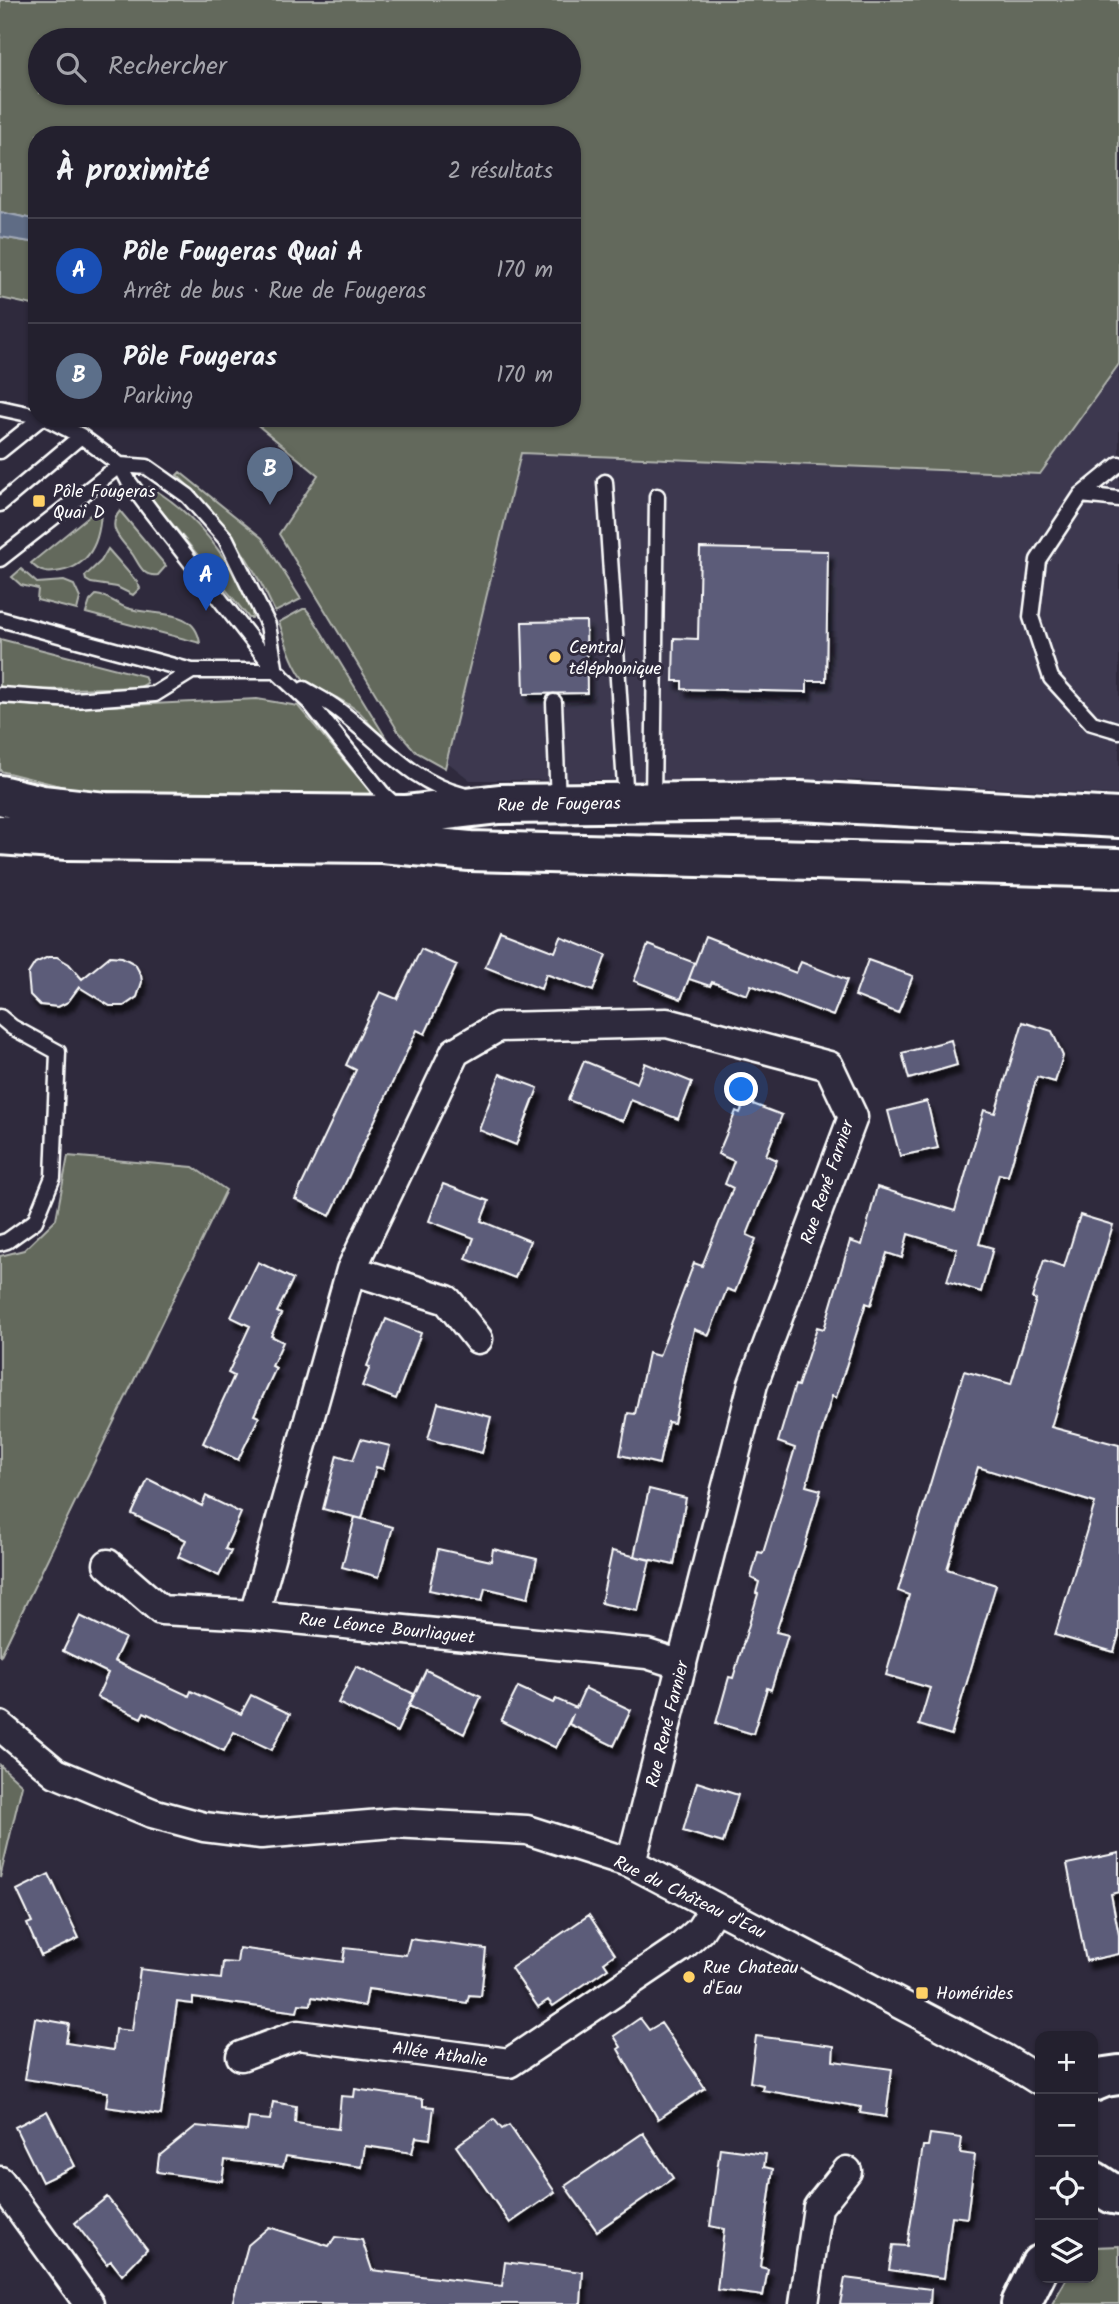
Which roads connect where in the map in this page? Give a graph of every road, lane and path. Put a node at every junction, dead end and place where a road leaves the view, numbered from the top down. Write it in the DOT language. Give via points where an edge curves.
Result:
graph roads {
  1 [pos="0,408"];
  2 [pos="28,414"];
  3 [pos="31,427"];
  4 [pos="62,427"];
  5 [pos="81,436"];
  6 [pos="0,451"];
  7 [pos="1119,464"];
  8 [pos="120,465"];
  9 [pos="605,482"];
  10 [pos="1081,495"];
  11 [pos="657,496"];
  12 [pos="1119,499"];
  13 [pos="0,504"];
  14 [pos="0,559"];
  15 [pos="0,619"];
  16 [pos="192,671"];
  17 [pos="276,671"];
  18 [pos="0,695"];
  19 [pos="554,702"];
  20 [pos="1119,731"];
  21 [pos="0,795"];
  22 [pos="640,802"];
  23 [pos="558,803"];
  24 [pos="499,804"];
  25 [pos="1119,818"];
  26 [pos="419,825"];
  27 [pos="0,835"];
  28 [pos="470,850"];
  29 [pos="1119,868"];
  30 [pos="0,1017"];
  31 [pos="0,1243"];
  32 [pos="351,1270"];
  33 [pos="478,1339"];
  34 [pos="108,1564"];
  35 [pos="254,1615"];
  36 [pos="682,1665"];
  37 [pos="0,1726"];
  38 [pos="631,1863"];
  39 [pos="715,1907"];
  40 [pos="241,2056"];
  41 [pos="1119,2075"];
  42 [pos="1035,2078"];
  43 [pos="1098,2080"];
  44 [pos="847,2171"];
  45 [pos="0,2181"];
  46 [pos="1098,2184"];
  47 [pos="1119,2195"];
  48 [pos="1035,2275"];
  49 [pos="89,2304"];
  50 [pos="804,2304"];
  51 [pos="1021,2304"];
  1 -- 2 [label="lane"];
  3 -- 6 [label="lane"];
  4 -- 5 [label="lane"];
  5 -- 8 [label="lane"];
  5 -- 13 [label="lane"];
  7 -- 10 [label="lane"];
  8 -- 14 [label="lane"];
  8 -- 17 [label="lane"];
  8 -- 17 [label="lane" via="147,467 188,496 226,539 268,625"];
  9 -- 22 [label="lane"];
  10 -- 12 [label="lane"];
  10 -- 20 [label="lane" via="1038,560 1031,617 1051,678 1092,723"];
  11 -- 22 [label="lane"];
  15 -- 16 [label="lane"];
  16 -- 17 [label="lane"];
  16 -- 18 [label="lane" via="155,694 74,700"];
  17 -- 24 [label="lane" via="333,707 415,775 443,790"];
  17 -- 26 [label="lane" via="310,703 382,793"];
  19 -- 23 [label="lane"];
  21 -- 26 [label="main road, Rue de Fougeras" via="105,812"];
  22 -- 23 [label="main road, Rue de Fougeras"];
  22 -- 25 [label="main road, Rue de Fougeras" via="800,801"];
  23 -- 24 [label="main road, Rue de Fougeras"];
  24 -- 26 [label="main road, Rue de Fougeras"];
  26 -- 28 [label="lane"];
  27 -- 28 [label="main road" via="68,840 383,843"];
  28 -- 29 [label="main road"];
  30 -- 31 [label="lane" via="58,1052 52,1177 34,1221"];
  32 -- 33 [label="street" via="447,1300"];
  32 -- 35 [label="street, Rue René Farnier"];
  32 -- 36 [label="street, Rue René Farnier" via="455,1052 498,1027 667,1023 829,1066 853,1117 753,1384"];
  34 -- 35 [label="street, Rue Léonce Bourliaguet" via="162,1610"];
  35 -- 36 [label="street, Rue Léonce Bourliaguet" via="647,1654"];
  36 -- 38 [label="street, Rue René Farnier"];
  37 -- 38 [label="street, Rue du Château d'Eau" via="56,1773 152,1813 204,1827 261,1834 393,1823 527,1830"];
  38 -- 39 [label="street, Rue du Château d'Eau"];
  39 -- 40 [label="street, Allée Athalie" via="700,1930 680,1948 509,2063 298,2035"];
  39 -- 42 [label="street, Rue du Château d'Eau"];
  41 -- 43 [label="main road"];
  44 -- 50 [label="street" via="818,2207"];
  45 -- 49 [label="street"];
  46 -- 47 [label="main road"];
  48 -- 51 [label="main road"];
}
